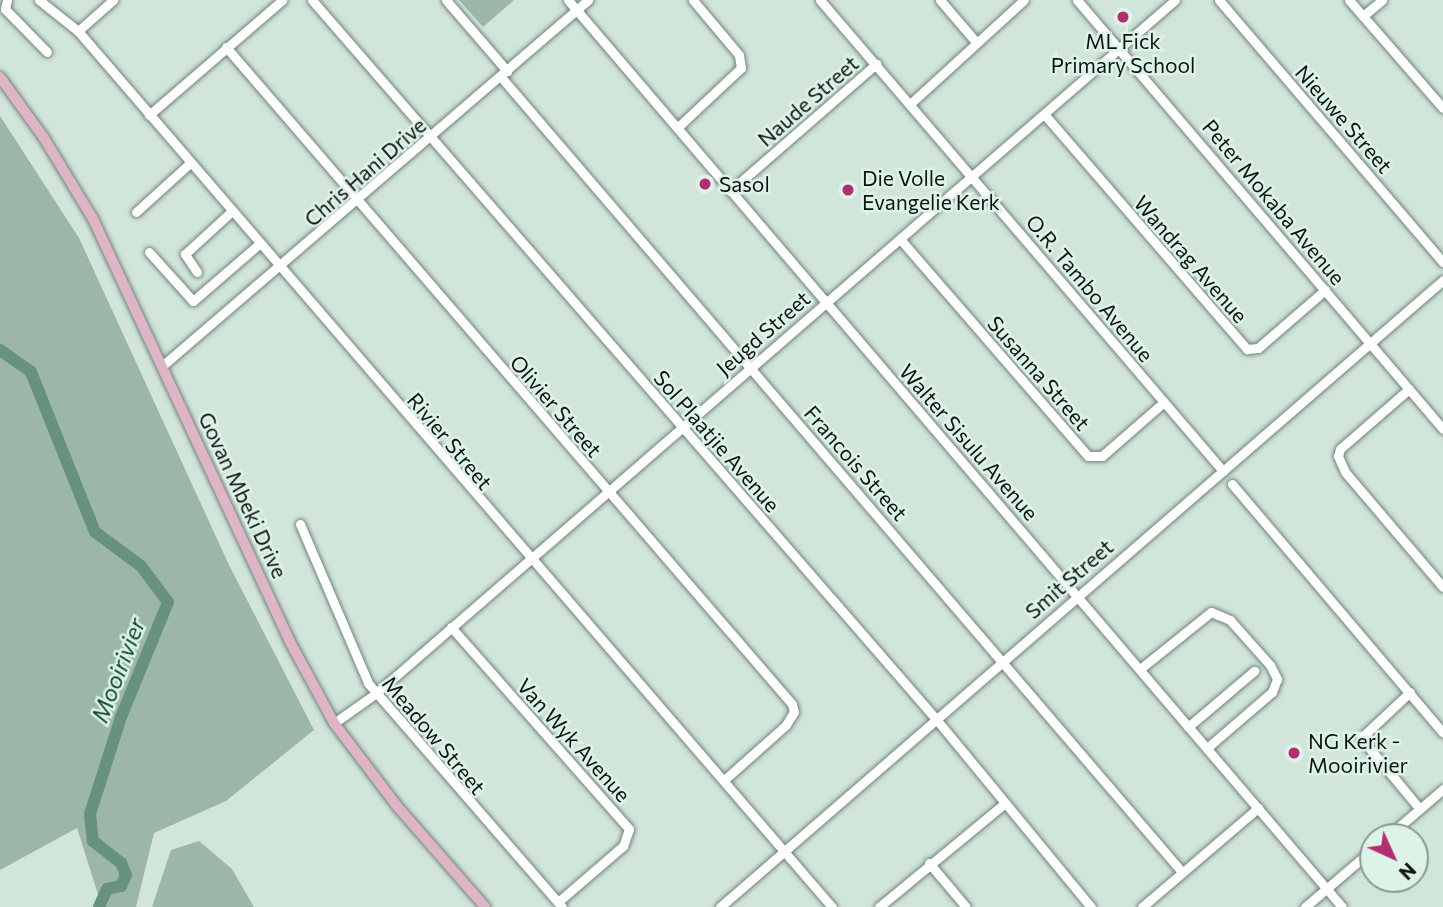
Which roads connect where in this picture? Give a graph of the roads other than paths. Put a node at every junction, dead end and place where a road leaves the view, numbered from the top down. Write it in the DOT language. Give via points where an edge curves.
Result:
graph roads {
  1 [pos="7,0"];
  2 [pos="39,0"];
  3 [pos="113,0"];
  4 [pos="282,0"];
  5 [pos="312,0"];
  6 [pos="446,0"];
  7 [pos="568,0"];
  8 [pos="588,0"];
  9 [pos="693,0"];
  10 [pos="820,0"];
  11 [pos="940,0"];
  12 [pos="1024,0"];
  13 [pos="1077,0"];
  14 [pos="1175,0"];
  15 [pos="1219,0"];
  16 [pos="1349,0"];
  17 [pos="1382,0"];
  18 [pos="576,10"];
  19 [pos="1363,16"];
  20 [pos="78,31"];
  21 [pos="976,42"];
  22 [pos="226,47"];
  23 [pos="1120,48"];
  24 [pos="47,52"];
  25 [pos="876,64"];
  26 [pos="504,74"];
  27 [pos="0,77"];
  28 [pos="910,104"];
  29 [pos="1443,108"];
  30 [pos="1044,114"];
  31 [pos="149,115"];
  32 [pos="677,128"];
  33 [pos="431,138"];
  34 [pos="190,163"];
  35 [pos="972,177"];
  36 [pos="730,191"];
  37 [pos="358,202"];
  38 [pos="232,211"];
  39 [pos="136,212"];
  40 [pos="900,239"];
  41 [pos="259,244"];
  42 [pos="149,252"];
  43 [pos="1443,262"];
  44 [pos="280,268"];
  45 [pos="197,272"];
  46 [pos="1443,280"];
  47 [pos="1325,290"];
  48 [pos="825,302"];
  49 [pos="1372,343"];
  50 [pos="162,366"];
  51 [pos="750,366"];
  52 [pos="1409,389"];
  53 [pos="1164,402"];
  54 [pos="682,428"];
  55 [pos="1443,429"];
  56 [pos="1223,471"];
  57 [pos="1233,484"];
  58 [pos="608,492"];
  59 [pos="300,524"];
  60 [pos="530,561"];
  61 [pos="1443,587"];
  62 [pos="1077,596"];
  63 [pos="451,628"];
  64 [pos="1002,660"];
  65 [pos="1140,669"];
  66 [pos="1254,671"];
  67 [pos="1410,692"];
  68 [pos="375,694"];
  69 [pos="936,719"];
  70 [pos="334,723"];
  71 [pos="1188,727"];
  72 [pos="1443,733"];
  73 [pos="1207,748"];
  74 [pos="724,780"];
  75 [pos="1443,789"];
  76 [pos="1005,803"];
  77 [pos="1258,808"];
  78 [pos="1420,809"];
  79 [pos="1404,823"];
  80 [pos="785,851"];
  81 [pos="1359,861"];
  82 [pos="929,863"];
  83 [pos="1182,873"];
  84 [pos="1326,888"];
  85 [pos="560,905"];
  86 [pos="485,907"];
  87 [pos="720,907"];
  88 [pos="832,907"];
  89 [pos="879,907"];
  90 [pos="966,907"];
  91 [pos="1091,907"];
  92 [pos="1142,907"];
  93 [pos="1305,907"];
  94 [pos="1342,907"];
  1 -- 24 [label="street" via="5,9"];
  2 -- 20 [label="street, Rivier Street"];
  3 -- 20 [label="street"];
  4 -- 22 [label="street"];
  5 -- 33 [label="street, Sol Plaatjie Avenue"];
  6 -- 26 [label="street, Francois Street"];
  7 -- 18 [label="street, Walter Sisulu Avenue"];
  8 -- 18 [label="street, Chris Hani Drive"];
  9 -- 32 [label="street" via="739,55 741,68"];
  10 -- 25 [label="street, O.R. Tambo Avenue"];
  11 -- 21 [label="street"];
  12 -- 21 [label="street"];
  13 -- 23 [label="street, Peter Mokaba Avenue"];
  14 -- 23 [label="street, Jeugd Street"];
  15 -- 43 [label="street, Nieuwe Street"];
  16 -- 19 [label="street"];
  17 -- 19 [label="street"];
  18 -- 26 [label="street, Chris Hani Drive"];
  18 -- 32 [label="street, Walter Sisulu Avenue"];
  19 -- 29 [label="street"];
  20 -- 31 [label="street, Rivier Street"];
  21 -- 28 [label="street"];
  22 -- 31 [label="street"];
  22 -- 37 [label="street, Olivier Street"];
  23 -- 30 [label="street, Jeugd Street"];
  23 -- 47 [label="street, Peter Mokaba Avenue"];
  25 -- 28 [label="street, O.R. Tambo Avenue"];
  25 -- 36 [label="street, Naude Street"];
  26 -- 33 [label="street, Chris Hani Drive"];
  26 -- 51 [label="street, Francois Street"];
  27 -- 50 [label="main road, Govan Mbeki Drive" via="93,219"];
  28 -- 35 [label="street, O.R. Tambo Avenue"];
  30 -- 35 [label="street, Jeugd Street"];
  30 -- 47 [label="street, Wandrag Avenue" via="1247,349 1258,348"];
  31 -- 34 [label="street, Rivier Street"];
  32 -- 36 [label="street, Walter Sisulu Avenue"];
  33 -- 37 [label="street, Chris Hani Drive"];
  33 -- 54 [label="street, Sol Plaatjie Avenue"];
  34 -- 38 [label="street, Rivier Street"];
  34 -- 39 [label="street"];
  35 -- 40 [label="street, Jeugd Street"];
  35 -- 53 [label="street, O.R. Tambo Avenue"];
  36 -- 48 [label="street, Walter Sisulu Avenue"];
  37 -- 44 [label="street, Chris Hani Drive"];
  37 -- 58 [label="street, Olivier Street"];
  38 -- 41 [label="street, Rivier Street"];
  38 -- 45 [label="street" via="185,254"];
  40 -- 48 [label="street, Jeugd Street"];
  40 -- 53 [label="street, Susanna Street" via="1088,456 1102,456"];
  41 -- 42 [label="street" via="192,301"];
  41 -- 44 [label="street, Rivier Street"];
  44 -- 50 [label="street, Chris Hani Drive"];
  44 -- 60 [label="street, Rivier Street"];
  46 -- 49 [label="street, Smit Street"];
  47 -- 49 [label="street, Peter Mokaba Avenue"];
  48 -- 51 [label="street, Jeugd Street"];
  48 -- 62 [label="street, Walter Sisulu Avenue"];
  49 -- 52 [label="street, Peter Mokaba Avenue"];
  49 -- 56 [label="street, Smit Street"];
  50 -- 70 [label="main road, Govan Mbeki Drive" via="289,640"];
  51 -- 54 [label="street, Jeugd Street"];
  51 -- 64 [label="street, Francois Street"];
  52 -- 55 [label="street, Peter Mokaba Avenue"];
  52 -- 61 [label="street" via="1340,449 1338,456 1345,472"];
  53 -- 56 [label="street, O.R. Tambo Avenue"];
  54 -- 58 [label="street, Jeugd Street"];
  54 -- 69 [label="street, Sol Plaatjie Avenue"];
  56 -- 62 [label="street, Smit Street"];
  57 -- 67 [label="street"];
  58 -- 60 [label="street, Jeugd Street"];
  58 -- 74 [label="street, Olivier Street" via="794,708 786,724"];
  59 -- 68 [label="street, Meadow Street" via="337,619"];
  60 -- 63 [label="street, Jeugd Street"];
  60 -- 74 [label="street, Rivier Street"];
  62 -- 64 [label="street, Smit Street"];
  62 -- 65 [label="street, Walter Sisulu Avenue"];
  63 -- 68 [label="street, Jeugd Street"];
  63 -- 85 [label="street, Van Wyk Avenue" via="629,829 623,846"];
  64 -- 69 [label="street, Smit Street"];
  64 -- 83 [label="street, Francois Street"];
  65 -- 71 [label="street, Walter Sisulu Avenue"];
  65 -- 73 [label="street" via="1210,612 1230,620 1270,665 1277,679 1272,692"];
  66 -- 71 [label="street"];
  67 -- 72 [label="street"];
  67 -- 78 [label="street" via="1363,733 1363,743"];
  68 -- 70 [label="street, Jeugd Street"];
  68 -- 85 [label="street, Meadow Street"];
  69 -- 76 [label="street, Sol Plaatjie Avenue"];
  69 -- 80 [label="street, Smit Street"];
  70 -- 86 [label="main road, Govan Mbeki Drive" via="389,796"];
  71 -- 73 [label="street, Walter Sisulu Avenue"];
  73 -- 77 [label="street, Walter Sisulu Avenue"];
  74 -- 80 [label="street, Rivier Street"];
  75 -- 78 [label="street"];
  76 -- 82 [label="street"];
  76 -- 91 [label="street, Sol Plaatjie Avenue"];
  77 -- 83 [label="street"];
  77 -- 84 [label="street, Walter Sisulu Avenue"];
  78 -- 79 [label="street"];
  80 -- 87 [label="street, Smit Street"];
  80 -- 88 [label="street, Rivier Street"];
  81 -- 84 [label="street"];
  82 -- 89 [label="street"];
  82 -- 90 [label="street"];
  83 -- 92 [label="street"];
  84 -- 93 [label="street"];
  84 -- 94 [label="street, Walter Sisulu Avenue"];
}
